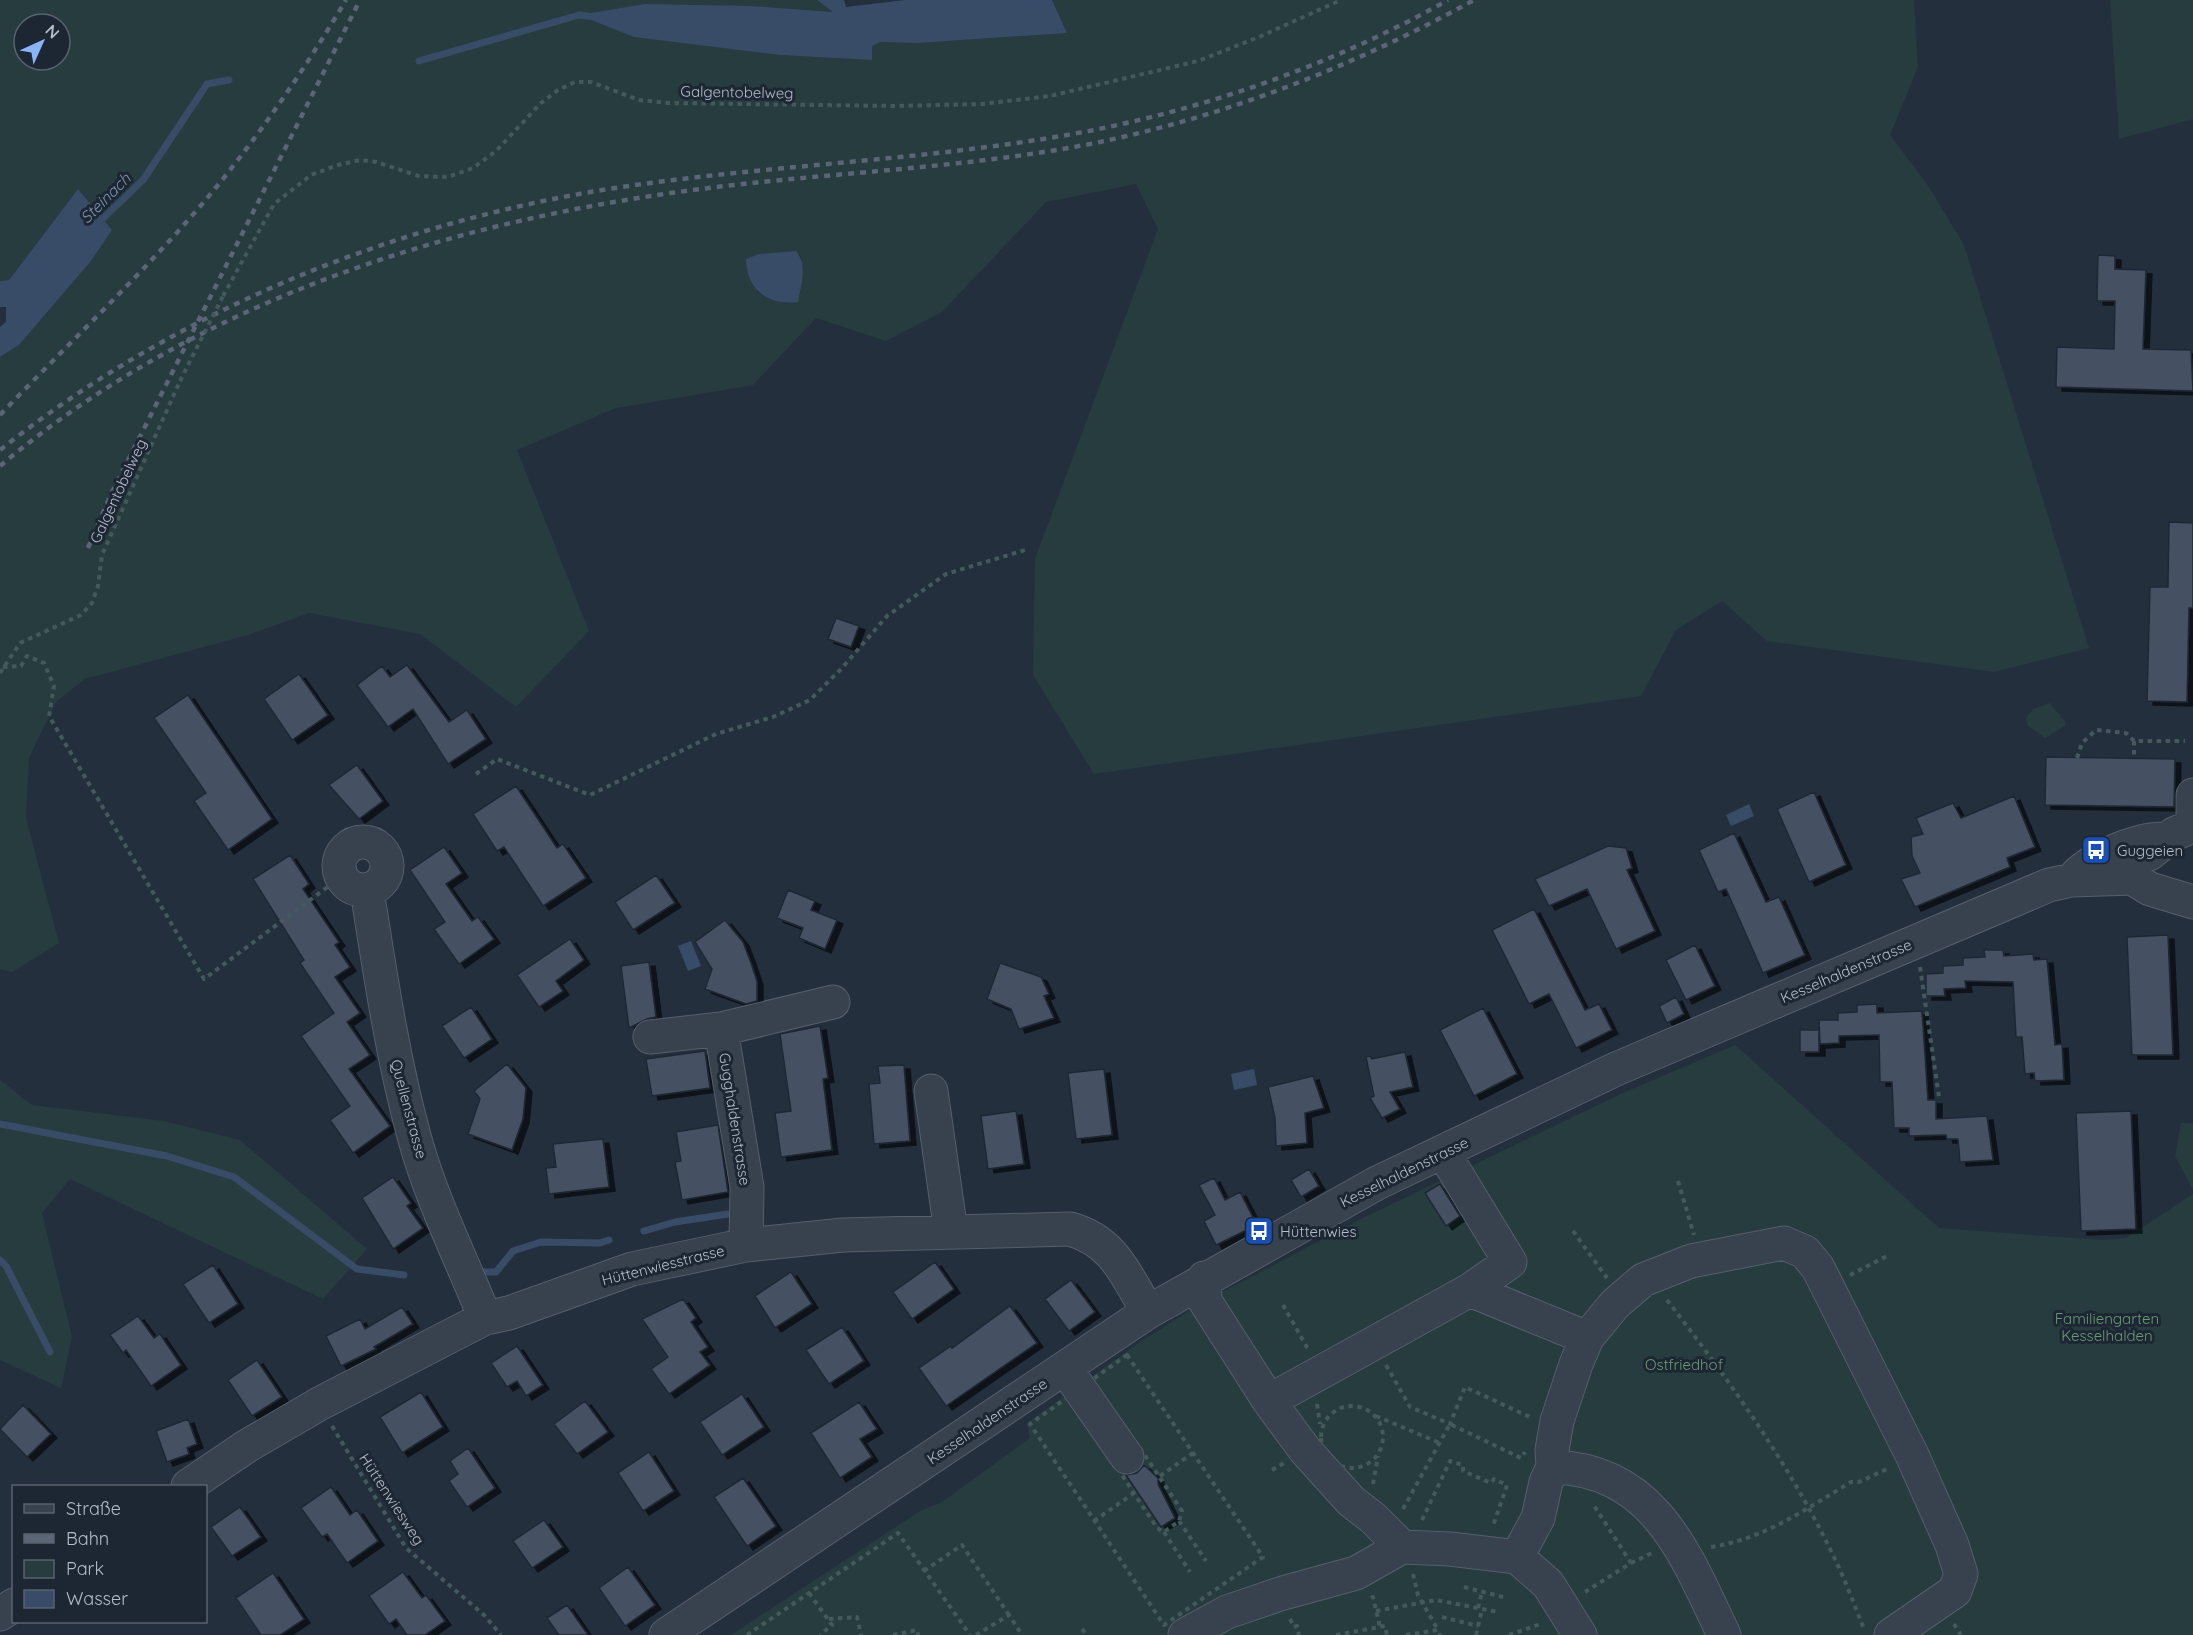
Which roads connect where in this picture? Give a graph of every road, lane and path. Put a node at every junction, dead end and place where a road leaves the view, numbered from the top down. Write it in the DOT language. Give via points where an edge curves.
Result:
graph roads {
  1 [pos="1341,0"];
  2 [pos="1025,550"];
  3 [pos="3,667"];
  4 [pos="0,673"];
  5 [pos="2134,741"];
  6 [pos="2185,741"];
  7 [pos="2077,758"];
  8 [pos="2134,758"];
  9 [pos="476,774"];
  10 [pos="2193,795"];
  11 [pos="2193,815"];
  12 [pos="2180,832"];
  13 [pos="2132,878"];
  14 [pos="2072,880"];
  15 [pos="354,884"];
  16 [pos="2193,902"];
  17 [pos="1918,955"];
  18 [pos="833,1002"];
  19 [pos="721,1029"];
  20 [pos="650,1037"];
  21 [pos="931,1091"];
  22 [pos="1940,1097"];
  23 [pos="1443,1152"];
  24 [pos="1678,1181"];
  25 [pos="1573,1231"];
  26 [pos="951,1232"];
  27 [pos="746,1245"];
  28 [pos="1889,1255"];
  29 [pos="1700,1259"];
  30 [pos="1204,1278"];
  31 [pos="1650,1278"];
  32 [pos="1828,1287"];
  33 [pos="1470,1290"];
  34 [pos="1622,1298"];
  35 [pos="1283,1305"];
  36 [pos="1148,1312"];
  37 [pos="485,1318"];
  38 [pos="1587,1338"];
  39 [pos="1373,1344"];
  40 [pos="1322,1372"];
  41 [pos="1077,1385"];
  42 [pos="1269,1401"];
  43 [pos="326,1415"];
  44 [pos="1375,1416"];
  45 [pos="1450,1424"];
  46 [pos="1556,1428"];
  47 [pos="1440,1443"];
  48 [pos="1526,1449"];
  49 [pos="1193,1453"];
  50 [pos="1912,1455"];
  51 [pos="1127,1457"];
  52 [pos="1553,1467"];
  53 [pos="1597,1472"];
  54 [pos="1160,1476"];
  55 [pos="189,1485"];
  56 [pos="1134,1493"];
  57 [pos="1809,1508"];
  58 [pos="1094,1521"];
  59 [pos="1179,1521"];
  60 [pos="1164,1532"];
  61 [pos="1402,1547"];
  62 [pos="1681,1550"];
  63 [pos="1485,1552"];
  64 [pos="1517,1557"];
  65 [pos="1206,1561"];
  66 [pos="924,1571"];
  67 [pos="1190,1572"];
  68 [pos="1464,1587"];
  69 [pos="1482,1592"];
  70 [pos="809,1593"];
  71 [pos="1507,1598"];
  72 [pos="1421,1602"];
  73 [pos="1480,1608"];
  74 [pos="1376,1611"];
  75 [pos="1498,1612"];
  76 [pos="1009,1615"];
  77 [pos="1442,1617"];
  78 [pos="828,1619"];
  79 [pos="1572,1621"];
  80 [pos="1478,1626"];
  81 [pos="1082,1629"];
  82 [pos="1439,1633"];
  83 [pos="501,1635"];
  84 [pos="666,1635"];
  85 [pos="747,1635"];
  86 [pos="820,1635"];
  87 [pos="861,1635"];
  88 [pos="893,1635"];
  89 [pos="918,1635"];
  90 [pos="970,1635"];
  91 [pos="976,1635"];
  92 [pos="1022,1635"];
  93 [pos="1087,1635"];
  94 [pos="1185,1635"];
  95 [pos="1336,1635"];
  96 [pos="1387,1635"];
  97 [pos="1406,1635"];
  98 [pos="1476,1635"];
  99 [pos="1724,1635"];
  100 [pos="1867,1635"];
  101 [pos="1891,1635"];
  1 -- 3 [label="path, Galgentobelweg, bridge" via="1198,61 1050,96 993,103 669,103 639,100 591,82 575,82 541,103 496,151 472,168 448,177 419,176 360,160 311,175 274,204 223,296 102,555 92,603 81,615 20,643"];
  2 -- 9 [label="path" via="946,574 887,616 810,700 772,717 716,734 590,795 497,759"];
  3 -- 4 [label="path, Galgentobelweg"];
  3 -- 15 [label="path" via="21,666 27,656 44,663 54,686 49,716 204,979"];
  5 -- 6 [label="path"];
  5 -- 7 [label="path" via="2126,733 2096,730 2082,743"];
  5 -- 8 [label="path"];
  10 -- 11 [label="street"];
  12 -- 13 [label="street" via="2147,855"];
  12 -- 14 [label="street" via="2095,860"];
  13 -- 14 [label="street, Kesselhaldenstrasse"];
  13 -- 16 [label="street" via="2150,889"];
  14 -- 23 [label="street, Kesselhaldenstrasse" via="2049,885 1766,1004 1616,1069"];
  15 -- 37 [label="street, Quellenstrasse" via="415,1137 440,1210"];
  17 -- 22 [label="path"];
  18 -- 19 [label="street"];
  19 -- 20 [label="street"];
  19 -- 27 [label="street, Gugghaldenstrasse" via="747,1187"];
  21 -- 26 [label="street"];
  23 -- 30 [label="street, Kesselhaldenstrasse" via="1377,1183"];
  23 -- 33 [label="street" via="1510,1262"];
  24 -- 29 [label="path"];
  25 -- 34 [label="path"];
  26 -- 27 [label="street, Hüttenwiesstrasse" via="843,1235"];
  26 -- 36 [label="street, Hüttenwiesstrasse" via="1070,1228 1090,1234 1117,1260"];
  27 -- 37 [label="street, Hüttenwiesstrasse" via="632,1269"];
  28 -- 32 [label="path"];
  29 -- 31 [label="street"];
  29 -- 32 [label="street" via="1784,1243 1805,1251"];
  30 -- 36 [label="street, Kesselhaldenstrasse"];
  30 -- 42 [label="street" via="1205,1301"];
  31 -- 34 [label="street"];
  31 -- 57 [label="path" via="1732,1387"];
  32 -- 50 [label="street"];
  33 -- 38 [label="street"];
  33 -- 39 [label="street"];
  34 -- 38 [label="street"];
  35 -- 40 [label="path"];
  36 -- 84 [label="street, Kesselhaldenstrasse"];
  37 -- 55 [label="street, Hüttenwiesstrasse" via="319,1404"];
  38 -- 46 [label="street"];
  39 -- 40 [label="street"];
  39 -- 45 [label="path" via="1410,1407"];
  40 -- 42 [label="street"];
  41 -- 49 [label="path" via="1126,1355"];
  41 -- 51 [label="street"];
  41 -- 58 [label="path" via="1029,1424"];
  42 -- 61 [label="street" via="1316,1464"];
  43 -- 83 [label="path, Hüttenwiesweg" via="406,1548"];
  44 -- 44 [label="path" via="1383,1435 1378,1455 1355,1468 1330,1459 1321,1434 1326,1420 1336,1410 1364,1408"];
  44 -- 47 [label="path"];
  45 -- 46 [label="path" via="1466,1387"];
  45 -- 47 [label="path"];
  45 -- 48 [label="path" via="1521,1458"];
  46 -- 52 [label="street"];
  47 -- 61 [label="path" via="1400,1515"];
  49 -- 54 [label="path"];
  49 -- 58 [label="path" via="1263,1557 1164,1625"];
  50 -- 57 [label="path" via="1859,1482 1851,1482"];
  50 -- 101 [label="street" via="1961,1574 1955,1591"];
  51 -- 54 [label="path" via="1140,1448"];
  51 -- 56 [label="path" via="1116,1466"];
  52 -- 53 [label="street"];
  52 -- 64 [label="street" via="1538,1518"];
  53 -- 62 [label="street" via="1624,1484 1662,1520"];
  53 -- 79 [label="path" via="1589,1497 1631,1563"];
  54 -- 59 [label="path" via="1182,1511"];
  56 -- 58 [label="path"];
  56 -- 60 [label="path" via="1157,1528"];
  57 -- 62 [label="path" via="1751,1538"];
  57 -- 100 [label="path"];
  59 -- 60 [label="path"];
  59 -- 65 [label="path"];
  60 -- 67 [label="path"];
  61 -- 63 [label="street"];
  61 -- 63 [label="path" via="1422,1521 1450,1461 1491,1484 1494,1479 1507,1485"];
  61 -- 72 [label="path"];
  61 -- 94 [label="street" via="1356,1573 1227,1612"];
  62 -- 99 [label="street"];
  63 -- 64 [label="street"];
  64 -- 79 [label="street" via="1548,1584"];
  66 -- 70 [label="path" via="898,1533"];
  66 -- 76 [label="path" via="962,1545"];
  66 -- 90 [label="path"];
  68 -- 69 [label="path"];
  69 -- 71 [label="path"];
  69 -- 73 [label="path"];
  70 -- 78 [label="path"];
  70 -- 85 [label="path"];
  72 -- 73 [label="path" via="1436,1600"];
  72 -- 74 [label="path"];
  72 -- 82 [label="path"];
  73 -- 75 [label="path"];
  73 -- 80 [label="path"];
  76 -- 91 [label="path"];
  76 -- 92 [label="path"];
  77 -- 80 [label="path"];
  78 -- 86 [label="path" via="832,1625"];
  78 -- 87 [label="path" via="857,1617"];
  80 -- 98 [label="path"];
  81 -- 93 [label="path"];
  82 -- 97 [label="path"];
  88 -- 89 [label="path" via="917,1630"];
  95 -- 96 [label="path" via="1385,1626"];
}
